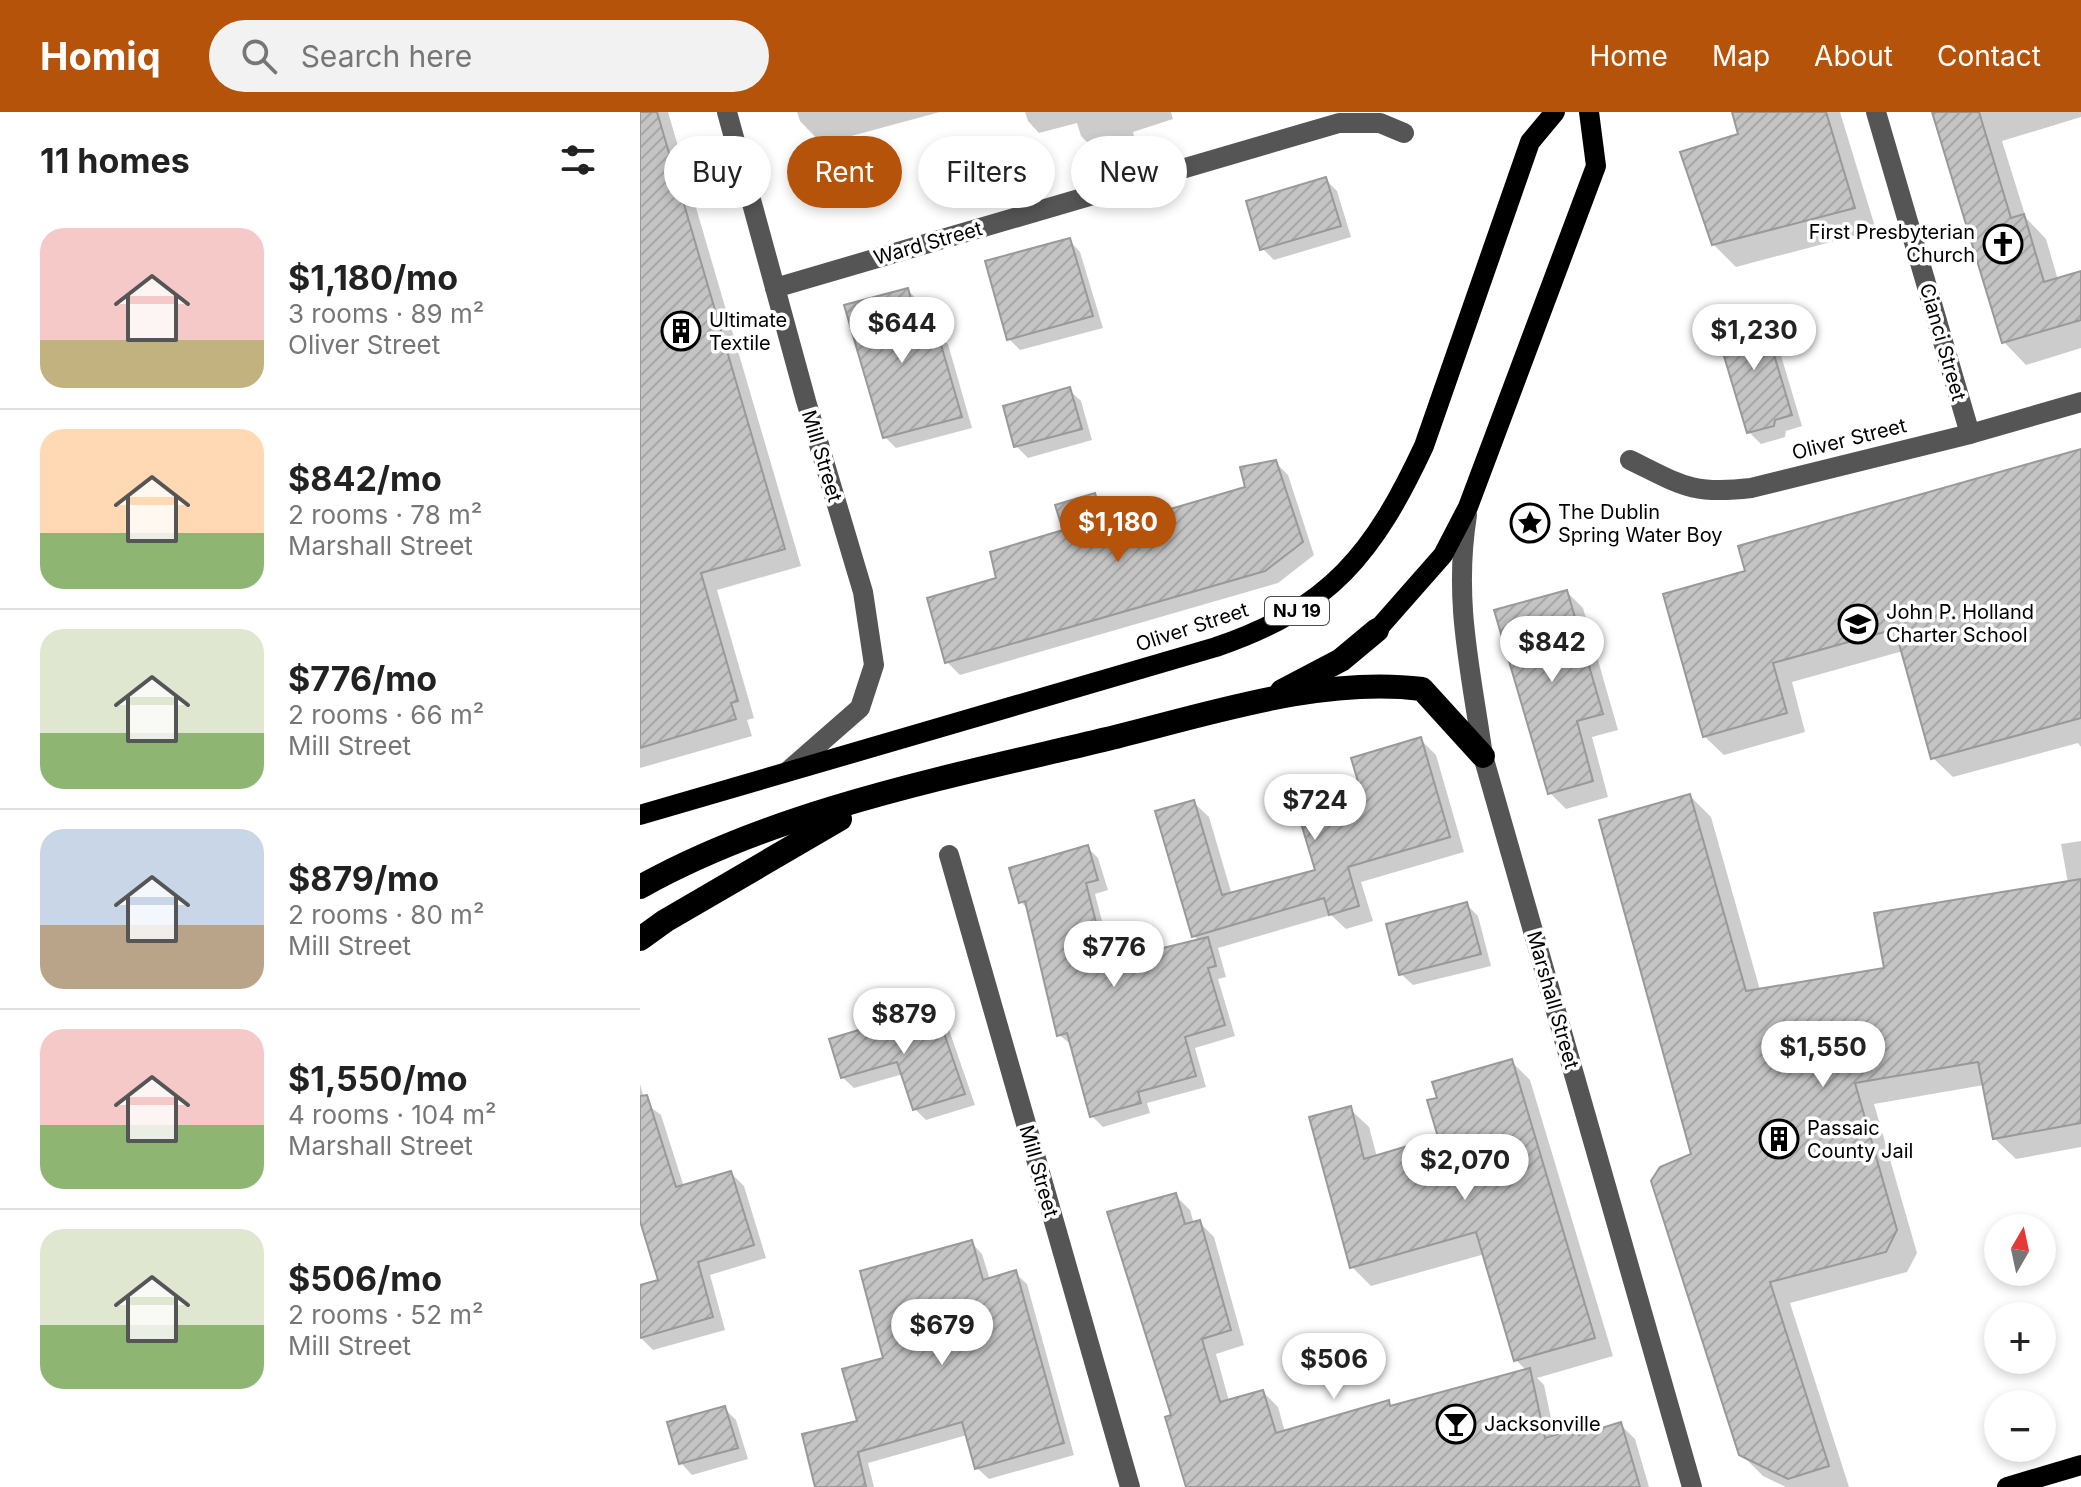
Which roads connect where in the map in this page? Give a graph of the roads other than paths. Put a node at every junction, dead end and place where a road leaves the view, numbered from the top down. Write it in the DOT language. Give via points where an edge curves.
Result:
graph roads {
  1 [pos="727,112"];
  2 [pos="1555,112"];
  3 [pos="1589,112"];
  4 [pos="1876,112"];
  5 [pos="1404,133"];
  6 [pos="775,288"];
  7 [pos="2081,402"];
  8 [pos="1970,434"];
  9 [pos="1630,460"];
  10 [pos="1468,507"];
  11 [pos="1377,630"];
  12 [pos="1243,706"];
  13 [pos="1483,756"];
  14 [pos="788,771"];
  15 [pos="887,792"];
  16 [pos="640,815"];
  17 [pos="949,855"];
  18 [pos="640,887"];
  19 [pos="640,939"];
  20 [pos="2081,1465"];
  21 [pos="1130,1487"];
  22 [pos="1692,1487"];
  23 [pos="2007,1487"];
  1 -- 6 [label="street, Mill Street"];
  2 -- 14 [label="main road, Oliver Street / NJ 19" via="1530,142 1419,457 1374,540 1329,587 1276,624 1237,640"];
  3 -- 10 [label="main road" via="1596,166"];
  4 -- 8 [label="street, Cianci Street"];
  5 -- 6 [label="street, Ward Street" via="1380,123 1339,123"];
  6 -- 14 [label="street, Mill Street" via="863,592 874,665 860,708"];
  7 -- 8 [label="street, Oliver Street"];
  8 -- 9 [label="street, Oliver Street" via="1751,488 1719,491 1688,489"];
  10 -- 11 [label="main road" via="1443,555"];
  10 -- 13 [label="street, Marshall Street" via="1459,589"];
  11 -- 12 [label="highway" via="1300,684"];
  12 -- 13 [label="highway" via="1363,685 1422,689"];
  12 -- 15 [label="highway"];
  13 -- 22 [label="street, Marshall Street"];
  14 -- 16 [label="main road, Oliver Street / NJ 19"];
  15 -- 18 [label="highway" via="694,857"];
  15 -- 19 [label="highway"];
  17 -- 21 [label="street, Mill Street"];
  20 -- 23 [label="main road"];
}
